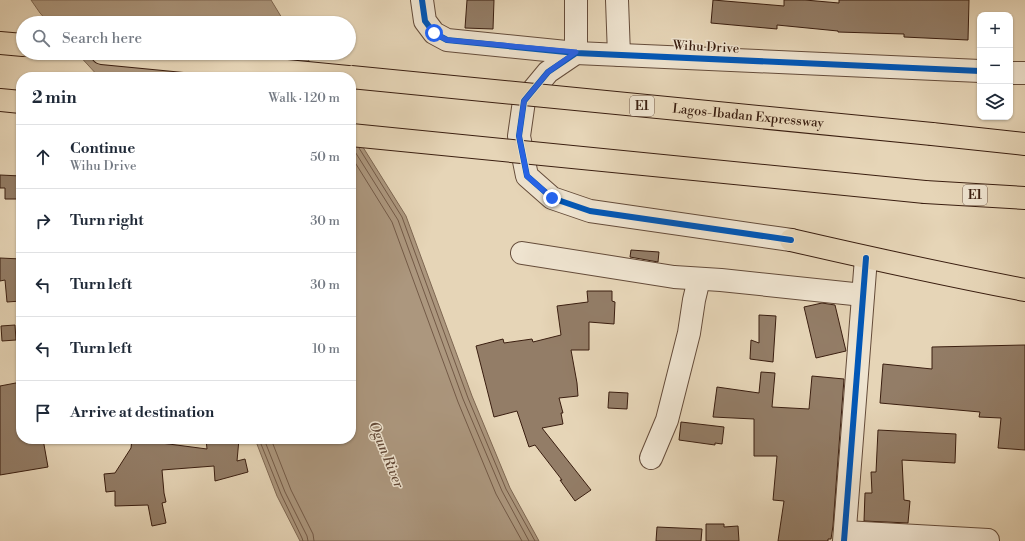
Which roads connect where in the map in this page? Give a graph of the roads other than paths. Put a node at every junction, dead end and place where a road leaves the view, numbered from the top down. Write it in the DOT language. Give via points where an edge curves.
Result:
graph roads {
  1 [pos="422,0"];
  2 [pos="576,0"];
  3 [pos="617,0"];
  4 [pos="0,43"];
  5 [pos="16,44"];
  6 [pos="576,52"];
  7 [pos="619,55"];
  8 [pos="174,60"];
  9 [pos="977,71"];
  10 [pos="298,72"];
  11 [pos="1013,73"];
  12 [pos="1025,73"];
  13 [pos="356,78"];
  14 [pos="0,100"];
  15 [pos="16,102"];
  16 [pos="356,135"];
  17 [pos="1025,144"];
  18 [pos="1025,198"];
  19 [pos="791,240"];
  20 [pos="522,253"];
  21 [pos="866,258"];
  22 [pos="699,278"];
  23 [pos="1025,290"];
  24 [pos="863,295"];
  25 [pos="651,458"];
  26 [pos="845,536"];
  27 [pos="988,540"];
  1 -- 6 [label="street, Wihu Drive" via="425,21 434,33 447,40"];
  2 -- 6 [label="street"];
  3 -- 7 [label="street"];
  4 -- 5 [label="main road"];
  6 -- 7 [label="street, Wihu Drive"];
  6 -- 19 [label="street" via="548,72 524,101 519,136 527,176 552,198 590,211"];
  7 -- 9 [label="street, Wihu Drive"];
  8 -- 10 [label="main road, Lagos-Ibadan Expressway / E1"];
  11 -- 12 [label="street"];
  13 -- 17 [label="main road, Lagos-Ibadan Expressway / E1, bridge"];
  14 -- 15 [label="main road"];
  16 -- 18 [label="main road, E1, bridge" via="925,192"];
  19 -- 21 [label="main road"];
  20 -- 22 [label="street" via="674,278"];
  21 -- 23 [label="main road"];
  21 -- 24 [label="street"];
  22 -- 24 [label="street"];
  22 -- 25 [label="street" via="689,332 667,420"];
  24 -- 26 [label="street"];
  26 -- 27 [label="street"];
}
